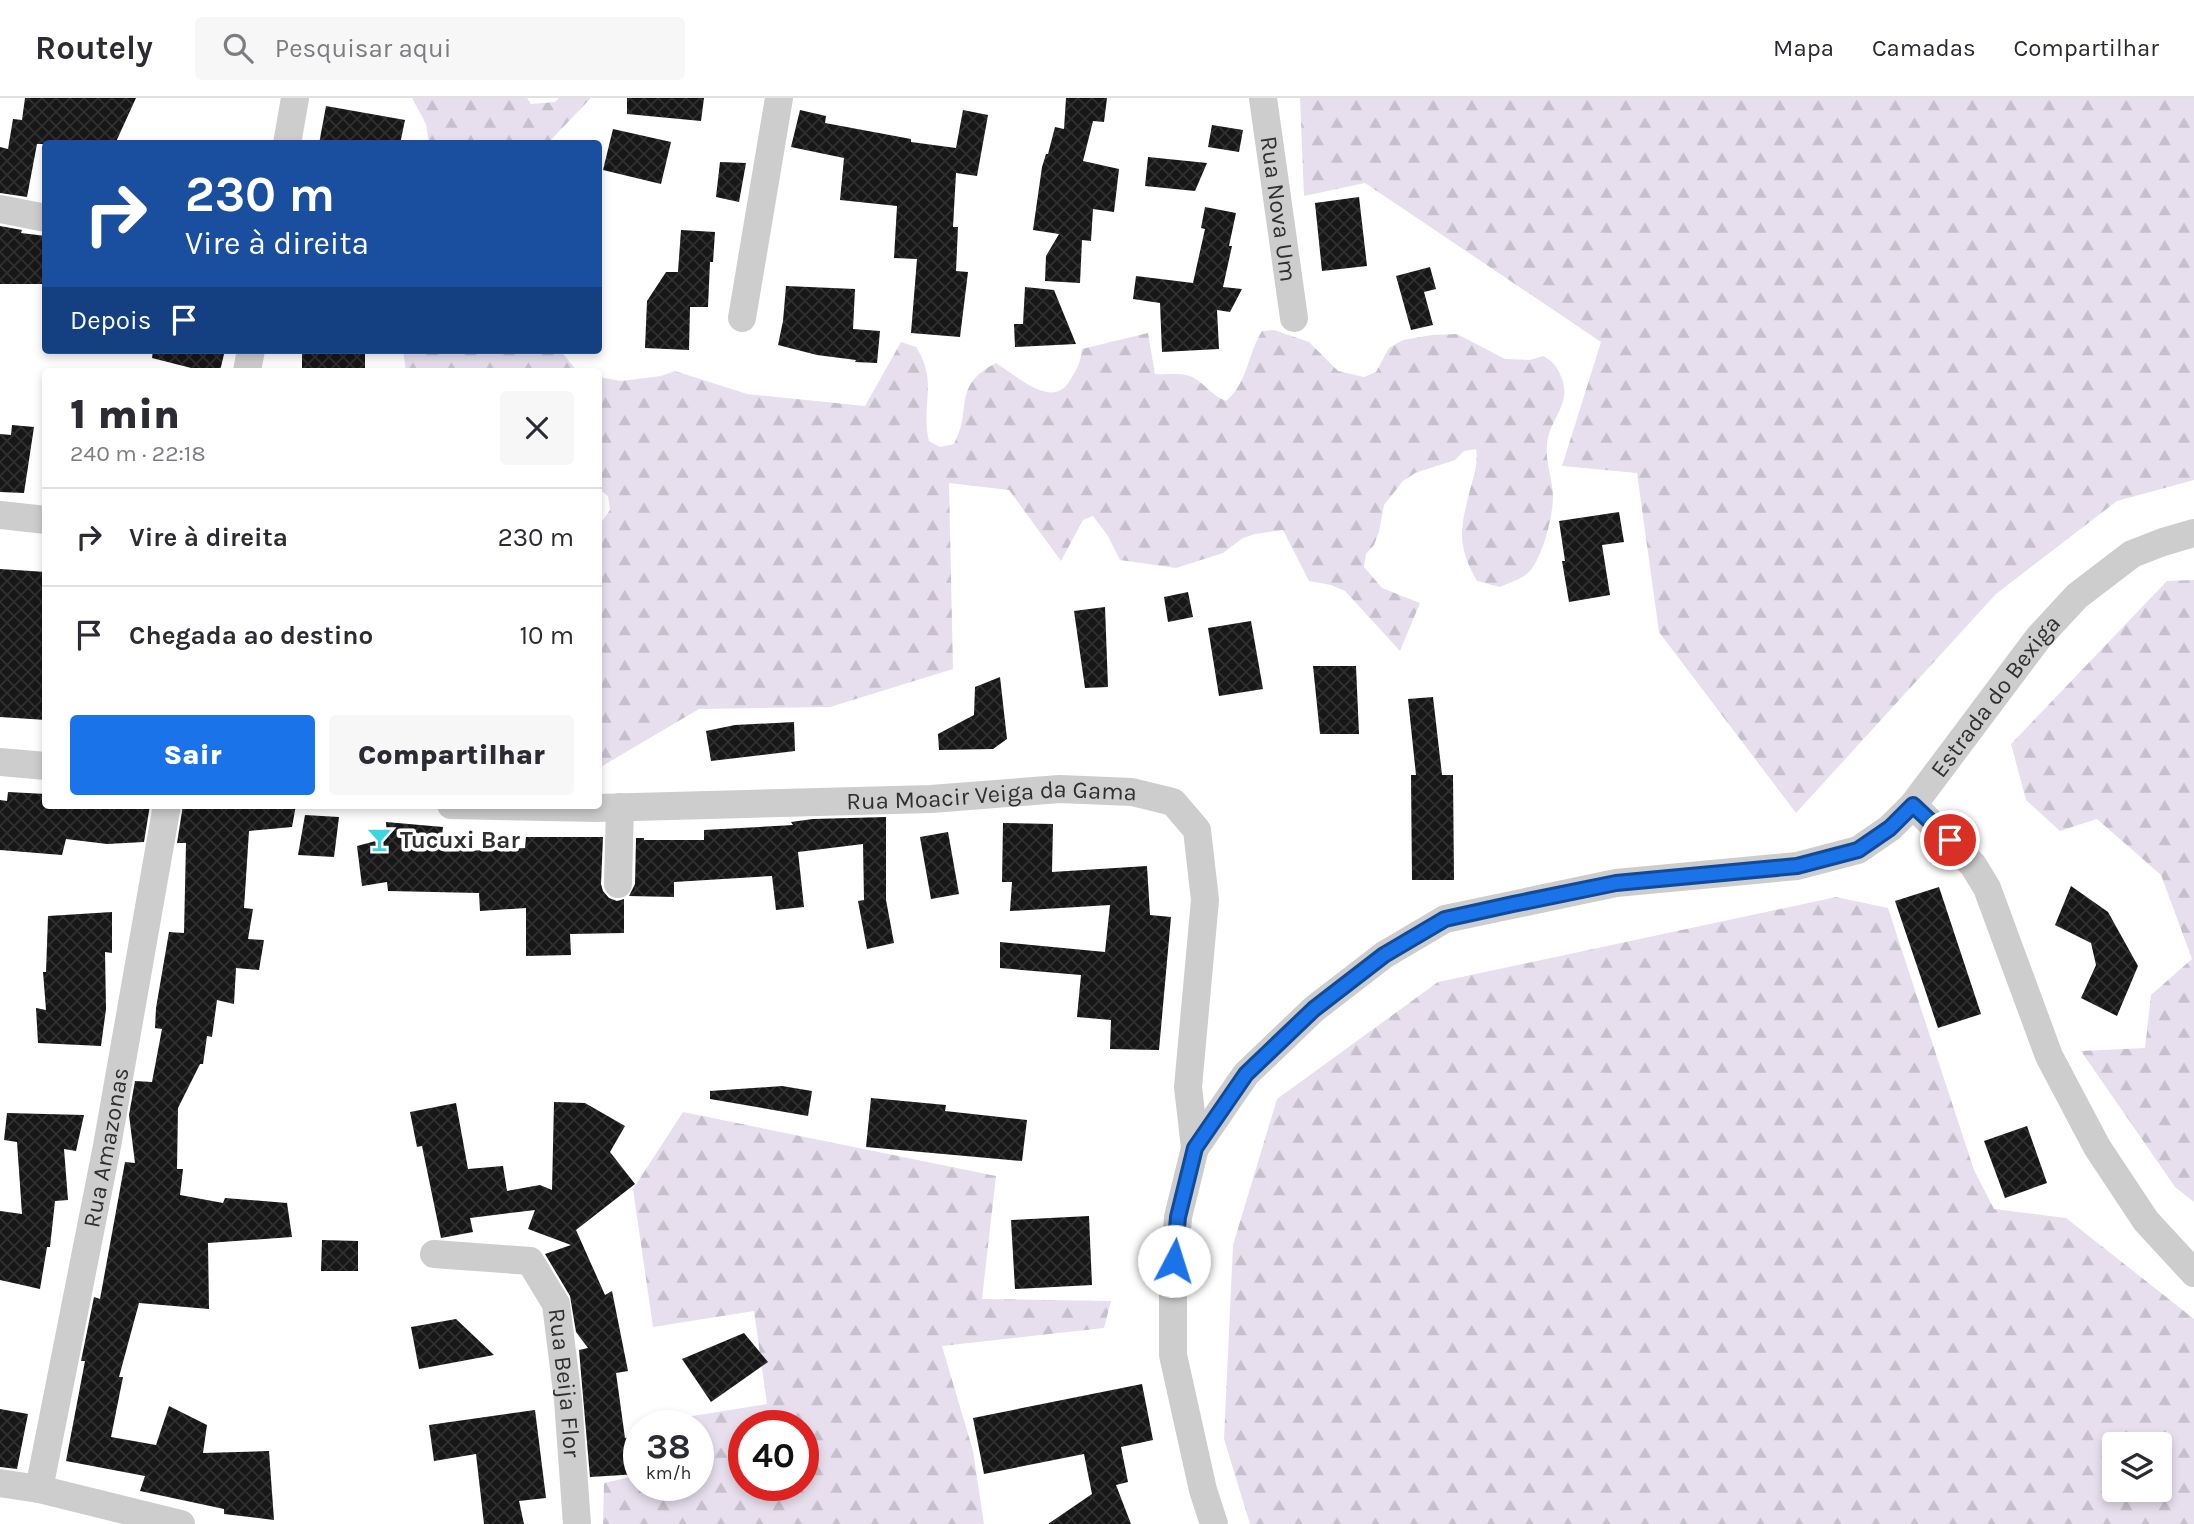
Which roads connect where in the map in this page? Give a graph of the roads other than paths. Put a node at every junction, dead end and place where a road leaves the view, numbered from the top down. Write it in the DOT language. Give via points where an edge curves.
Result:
graph roads {
  1 [pos="295,98"];
  2 [pos="779,98"];
  3 [pos="1263,98"];
  4 [pos="288,140"];
  5 [pos="0,209"];
  6 [pos="42,217"];
  7 [pos="742,318"];
  8 [pos="1294,318"];
  9 [pos="0,515"];
  10 [pos="42,520"];
  11 [pos="2194,533"];
  12 [pos="0,762"];
  13 [pos="42,766"];
  14 [pos="1913,805"];
  15 [pos="602,807"];
  16 [pos="620,807"];
  17 [pos="166,809"];
  18 [pos="618,884"];
  19 [pos="1195,1148"];
  20 [pos="434,1254"];
  21 [pos="2194,1273"];
  22 [pos="0,1483"];
  23 [pos="40,1489"];
  24 [pos="181,1524"];
  25 [pos="576,1524"];
  26 [pos="1214,1524"];
  1 -- 4 [label="street"];
  2 -- 7 [label="street"];
  3 -- 8 [label="street, Rua Nova Um"];
  5 -- 6 [label="street"];
  9 -- 10 [label="street"];
  11 -- 14 [label="street, Estrada do Bexiga" via="2132,554 2077,596 2039,637"];
  12 -- 13 [label="street"];
  14 -- 19 [label="street, Estrada do Bexiga" via="1858,850 1809,863 1616,883 1445,919 1384,955 1314,1009 1246,1074"];
  14 -- 21 [label="street" via="1967,859 1987,888 2049,1056 2097,1147 2146,1221"];
  15 -- 16 [label="street, Rua Moacir Veiga da Gama"];
  16 -- 18 [label="street"];
  16 -- 19 [label="street, Rua Moacir Veiga da Gama" via="931,799 1060,789 1132,792 1173,802 1197,830 1205,901 1188,1087"];
  17 -- 23 [label="street, Rua Amazonas"];
  19 -- 26 [label="street, Estrada do Bexiga" via="1178,1217 1173,1355"];
  20 -- 25 [label="street, Rua Beija Flor" via="530,1261 556,1304"];
  22 -- 23 [label="street"];
  23 -- 24 [label="street"];
}
